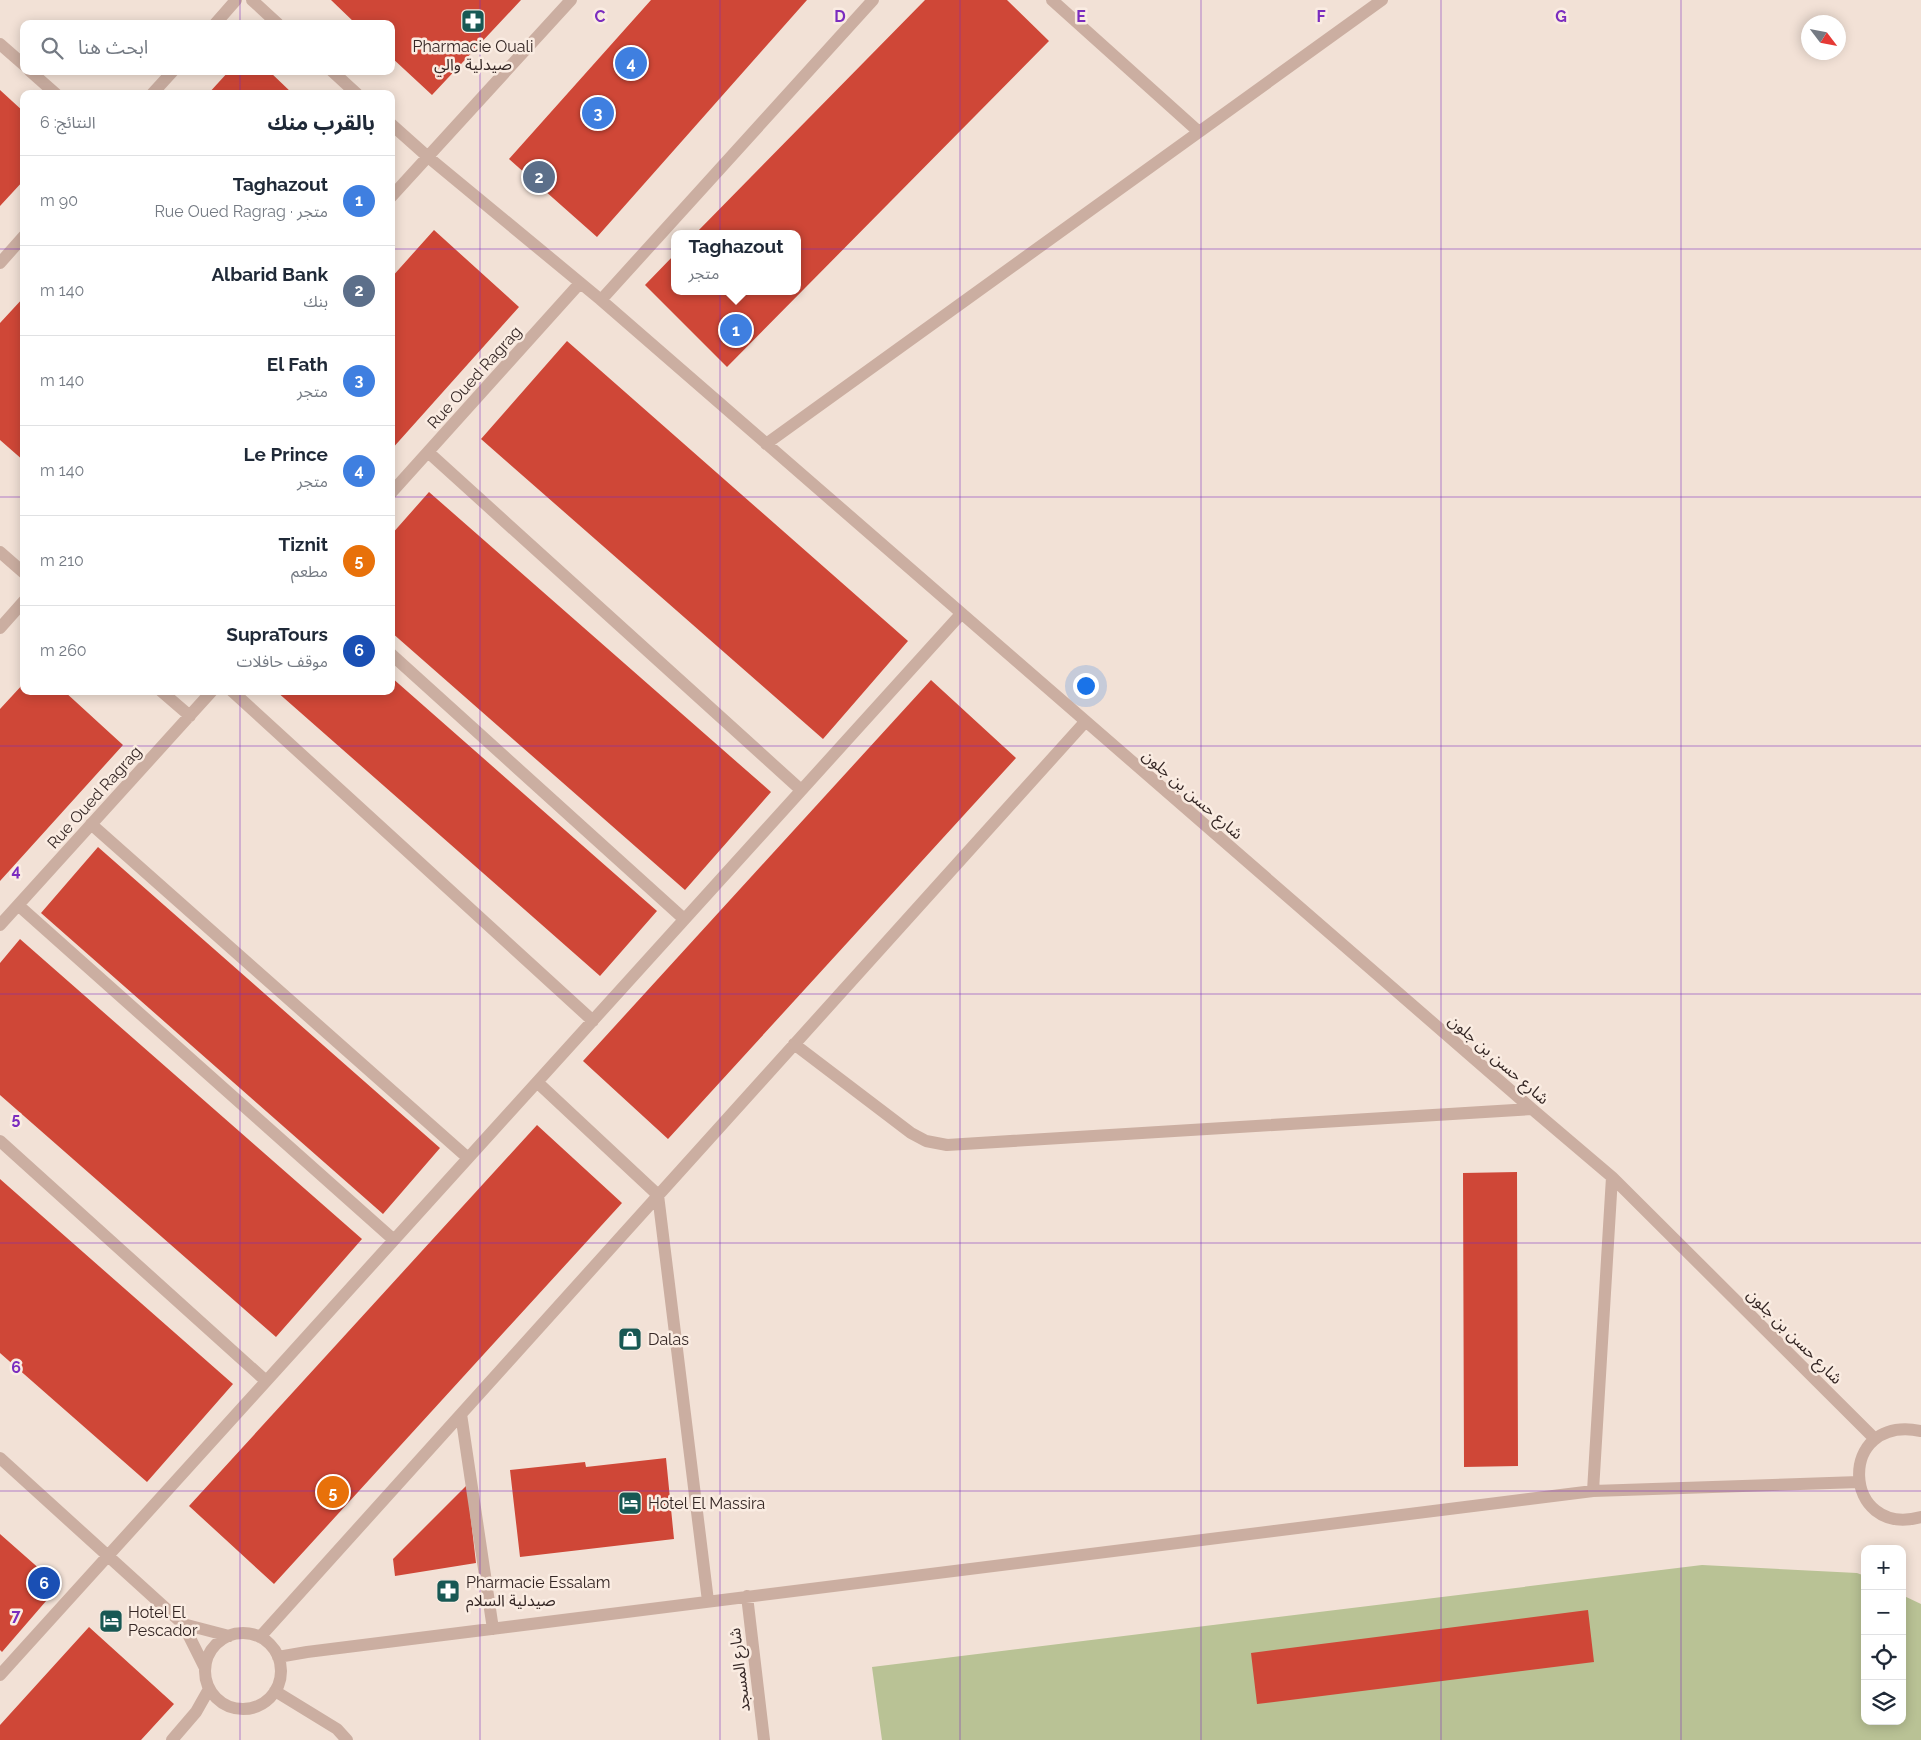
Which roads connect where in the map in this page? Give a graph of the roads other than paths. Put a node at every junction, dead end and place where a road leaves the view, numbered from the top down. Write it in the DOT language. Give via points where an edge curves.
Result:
graph roads {
  1 [pos="236,0"];
  2 [pos="252,0"];
  3 [pos="571,0"];
  4 [pos="873,0"];
  5 [pos="1052,0"];
  6 [pos="1382,0"];
  7 [pos="218,20"];
  8 [pos="274,20"];
  9 [pos="0,44"];
  10 [pos="20,62"];
  11 [pos="35,75"];
  12 [pos="169,75"];
  13 [pos="336,75"];
  14 [pos="51,90"];
  15 [pos="155,90"];
  16 [pos="353,90"];
  17 [pos="395,128"];
  18 [pos="1199,132"];
  19 [pos="428,157"];
  20 [pos="395,193"];
  21 [pos="20,240"];
  22 [pos="0,262"];
  23 [pos="580,283"];
  24 [pos="601,300"];
  25 [pos="766,444"];
  26 [pos="428,452"];
  27 [pos="395,489"];
  28 [pos="0,552"];
  29 [pos="20,570"];
  30 [pos="20,606"];
  31 [pos="961,614"];
  32 [pos="0,628"];
  33 [pos="395,658"];
  34 [pos="166,695"];
  35 [pos="208,695"];
  36 [pos="236,695"];
  37 [pos="190,716"];
  38 [pos="1085,722"];
  39 [pos="801,790"];
  40 [pos="91,824"];
  41 [pos="18,905"];
  42 [pos="684,919"];
  43 [pos="0,925"];
  44 [pos="593,1021"];
  45 [pos="794,1044"];
  46 [pos="536,1082"];
  47 [pos="1532,1109"];
  48 [pos="0,1141"];
  49 [pos="468,1158"];
  50 [pos="1612,1177"];
  51 [pos="658,1195"];
  52 [pos="394,1240"];
  53 [pos="266,1380"];
  54 [pos="460,1414"];
  55 [pos="1921,1431"];
  56 [pos="1875,1439"];
  57 [pos="0,1458"];
  58 [pos="1859,1482"];
  59 [pos="1594,1491"];
  60 [pos="1921,1517"];
  61 [pos="108,1555"];
  62 [pos="746,1596"];
  63 [pos="708,1601"];
  64 [pos="184,1624"];
  65 [pos="493,1629"];
  66 [pos="228,1636"];
  67 [pos="260,1636"];
  68 [pos="278,1657"];
  69 [pos="205,1668"];
  70 [pos="1,1671"];
  71 [pos="209,1689"];
  72 [pos="275,1691"];
  73 [pos="224,1704"];
  74 [pos="196,1712"];
  75 [pos="172,1740"];
  76 [pos="347,1740"];
  77 [pos="764,1740"];
  1 -- 7 [label="street"];
  2 -- 8 [label="street"];
  3 -- 19 [label="street"];
  4 -- 24 [label="street"];
  5 -- 18 [label="street"];
  6 -- 18 [label="street"];
  9 -- 10 [label="street"];
  11 -- 14 [label="street"];
  12 -- 15 [label="street"];
  13 -- 16 [label="street"];
  17 -- 19 [label="street, شارع حسن بن جلون"];
  18 -- 25 [label="street"];
  19 -- 20 [label="street"];
  19 -- 23 [label="street, شارع حسن بن جلون"];
  21 -- 22 [label="street"];
  23 -- 24 [label="street, شارع حسن بن جلون"];
  23 -- 26 [label="street, Rue Oued Ragrag"];
  24 -- 25 [label="street, شارع حسن بن جلون"];
  25 -- 31 [label="street, شارع حسن بن جلون"];
  26 -- 27 [label="street, Rue Oued Ragrag"];
  26 -- 39 [label="street"];
  28 -- 29 [label="street"];
  30 -- 32 [label="street"];
  31 -- 38 [label="street, شارع حسن بن جلون"];
  31 -- 39 [label="street"];
  33 -- 42 [label="street"];
  34 -- 37 [label="street"];
  35 -- 37 [label="street, Rue Oued Ragrag"];
  36 -- 44 [label="street"];
  37 -- 40 [label="street, Rue Oued Ragrag"];
  38 -- 45 [label="street"];
  38 -- 47 [label="street, شارع حسن بن جلون"];
  39 -- 42 [label="street"];
  40 -- 41 [label="street, Rue Oued Ragrag"];
  40 -- 49 [label="street"];
  41 -- 43 [label="street, Rue Oued Ragrag"];
  41 -- 52 [label="street"];
  42 -- 44 [label="street"];
  44 -- 46 [label="street"];
  45 -- 47 [label="street" via="911,1133 926,1141 946,1145"];
  45 -- 51 [label="street"];
  46 -- 49 [label="street"];
  46 -- 51 [label="street"];
  47 -- 50 [label="street, شارع حسن بن جلون"];
  48 -- 53 [label="street"];
  49 -- 52 [label="street"];
  50 -- 56 [label="street, شارع حسن بن جلون"];
  50 -- 59 [label="street"];
  51 -- 54 [label="street"];
  51 -- 63 [label="street"];
  52 -- 53 [label="street"];
  53 -- 61 [label="street"];
  54 -- 65 [label="street"];
  54 -- 67 [label="street"];
  55 -- 56 [label="street" via="1905,1428 1889,1431"];
  56 -- 58 [label="street" via="1859,1466"];
  57 -- 61 [label="street"];
  58 -- 59 [label="street"];
  58 -- 60 [label="street" via="1864,1497 1875,1510 1888,1518 1904,1521"];
  59 -- 62 [label="street"];
  61 -- 64 [label="street"];
  61 -- 70 [label="street"];
  62 -- 63 [label="street"];
  62 -- 77 [label="street, شارع المسجد"];
  63 -- 65 [label="street"];
  64 -- 66 [label="street"];
  64 -- 69 [label="street"];
  65 -- 68 [label="street"];
  66 -- 67 [label="street" via="239,1633"];
  66 -- 69 [label="street" via="212,1648"];
  67 -- 68 [label="street"];
  68 -- 72 [label="street" via="279,1680"];
  69 -- 71 [label="street"];
  71 -- 73 [label="street"];
  71 -- 74 [label="street"];
  72 -- 73 [label="street" via="252,1707 235,1708"];
  72 -- 76 [label="street" via="337,1729"];
  73 -- 74 [label="street"];
  74 -- 75 [label="street"];
}
